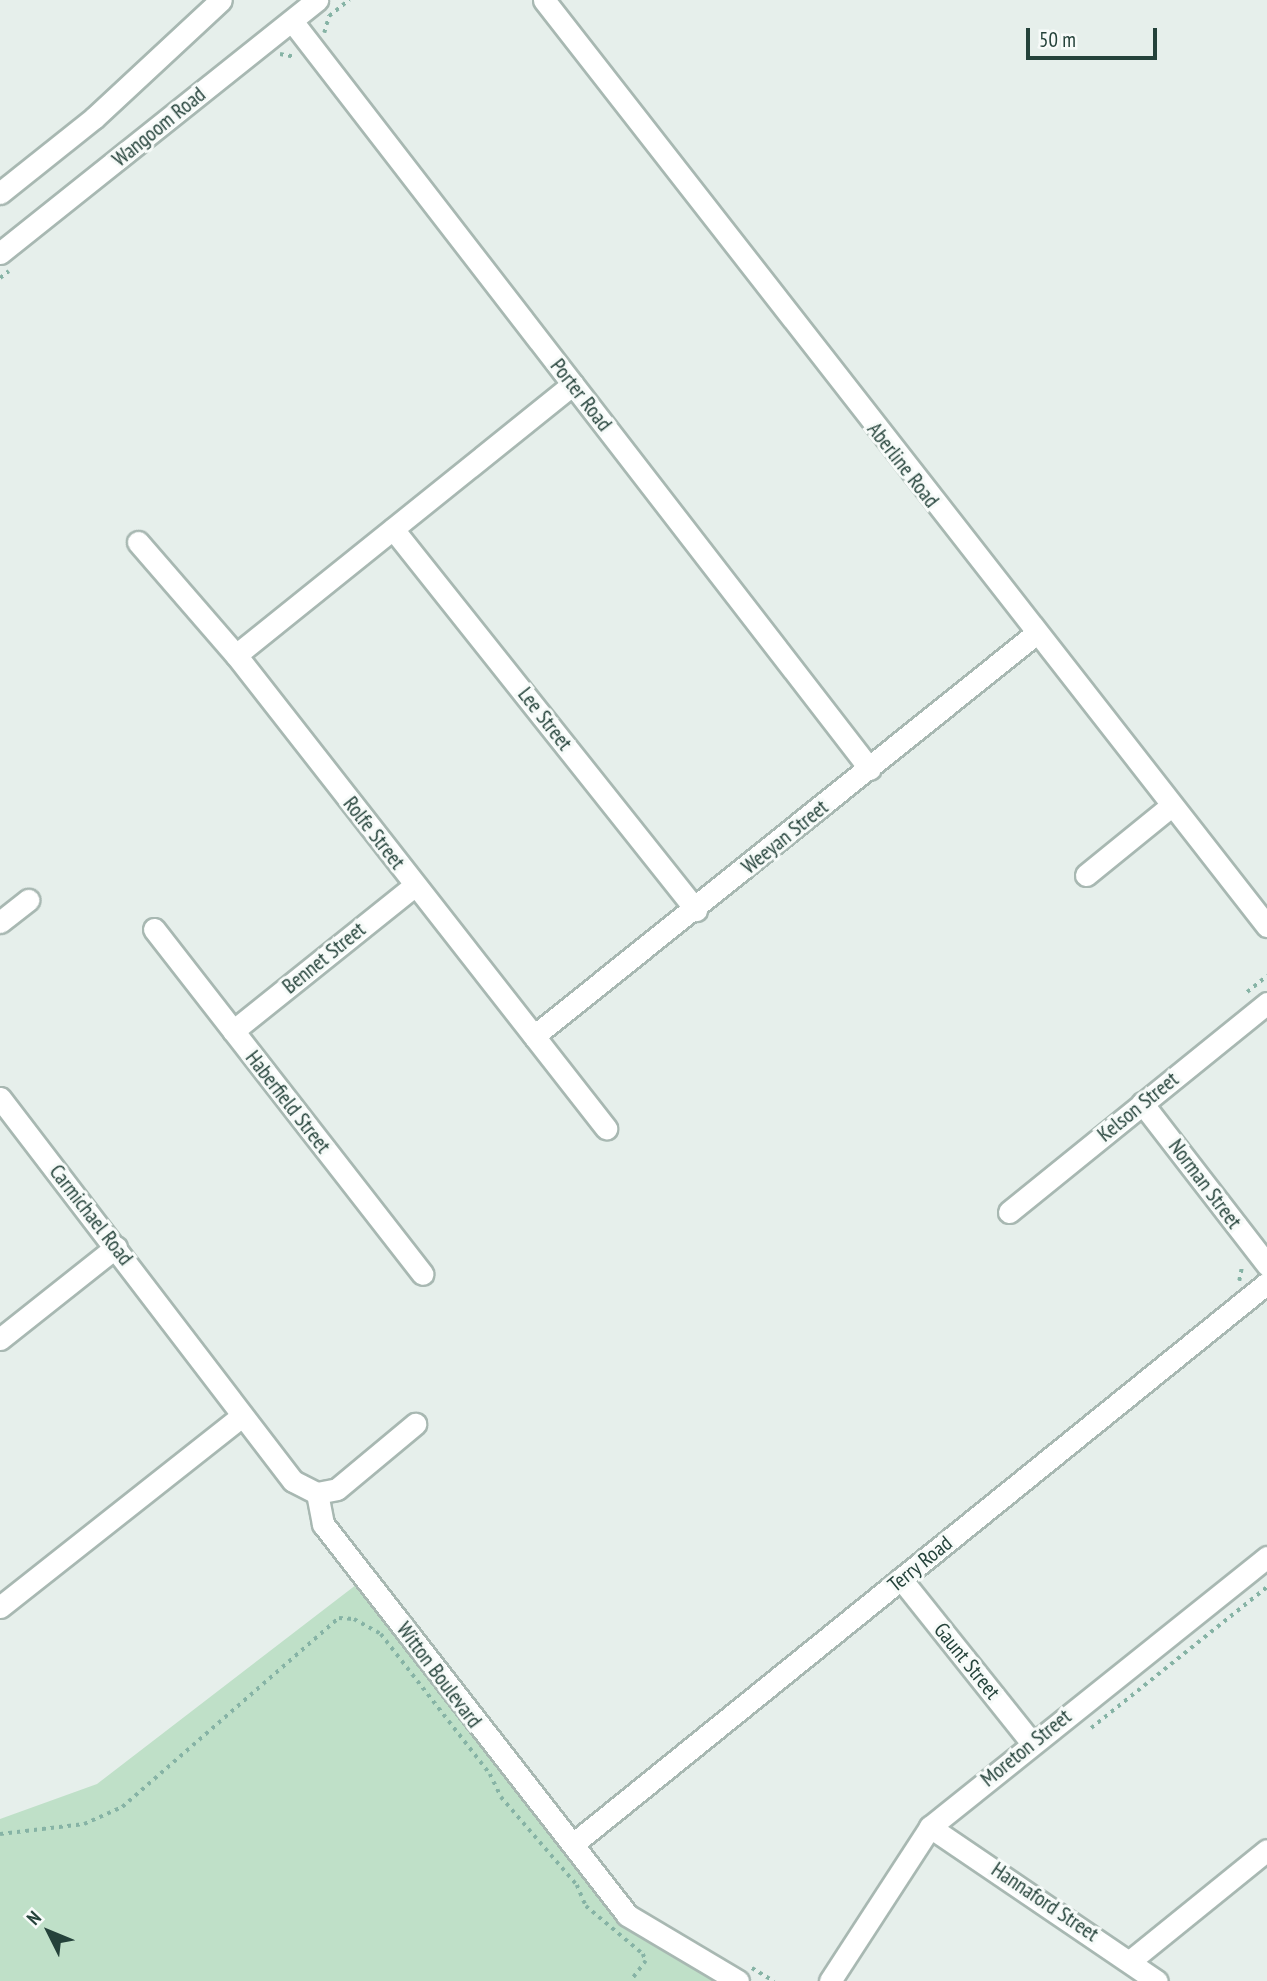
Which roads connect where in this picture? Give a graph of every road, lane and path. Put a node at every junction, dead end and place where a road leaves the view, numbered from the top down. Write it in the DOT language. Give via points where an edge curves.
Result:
graph roads {
  1 [pos="220,0"];
  2 [pos="317,0"];
  3 [pos="349,0"];
  4 [pos="544,0"];
  5 [pos="292,21"];
  6 [pos="328,39"];
  7 [pos="0,193"];
  8 [pos="0,253"];
  9 [pos="573,384"];
  10 [pos="393,529"];
  11 [pos="138,542"];
  12 [pos="1034,635"];
  13 [pos="236,655"];
  14 [pos="870,769"];
  15 [pos="1171,806"];
  16 [pos="1086,875"];
  17 [pos="415,886"];
  18 [pos="28,900"];
  19 [pos="696,910"];
  20 [pos="0,922"];
  21 [pos="1267,926"];
  22 [pos="154,929"];
  23 [pos="1267,1003"];
  24 [pos="233,1031"];
  25 [pos="534,1036"];
  26 [pos="0,1098"];
  27 [pos="1142,1104"];
  28 [pos="606,1128"];
  29 [pos="1009,1212"];
  30 [pos="116,1247"];
  31 [pos="1235,1256"];
  32 [pos="1267,1265"];
  33 [pos="423,1274"];
  34 [pos="1267,1283"];
  35 [pos="1231,1287"];
  36 [pos="0,1339"];
  37 [pos="242,1416"];
  38 [pos="415,1424"];
  39 [pos="317,1493"];
  40 [pos="1267,1557"];
  41 [pos="901,1579"];
  42 [pos="1267,1587"];
  43 [pos="0,1607"];
  44 [pos="1091,1728"];
  45 [pos="1032,1743"];
  46 [pos="930,1827"];
  47 [pos="0,1834"];
  48 [pos="573,1844"];
  49 [pos="1267,1850"];
  50 [pos="1130,1961"];
  51 [pos="631,1981"];
  52 [pos="738,1981"];
  53 [pos="830,1981"];
  54 [pos="1157,1981"];
  1 -- 7 [label="street" via="94,118"];
  2 -- 5 [label="street, Wangoom Road"];
  3 -- 6 [label="path" via="329,16"];
  4 -- 12 [label="street, Aberline Road"];
  5 -- 8 [label="street, Wangoom Road"];
  5 -- 9 [label="street, Porter Road"];
  9 -- 10 [label="street"];
  9 -- 14 [label="street, Porter Road"];
  10 -- 13 [label="street"];
  10 -- 19 [label="street, Lee Street"];
  11 -- 13 [label="street, Rolfe Street"];
  12 -- 14 [label="street, Weeyan Street"];
  12 -- 15 [label="street, Aberline Road"];
  13 -- 17 [label="street, Rolfe Street"];
  14 -- 19 [label="street, Weeyan Street"];
  15 -- 16 [label="street"];
  15 -- 21 [label="street, Aberline Road"];
  17 -- 24 [label="street, Bennet Street"];
  17 -- 25 [label="street, Rolfe Street"];
  18 -- 20 [label="street"];
  19 -- 25 [label="street, Weeyan Street"];
  22 -- 24 [label="street, Haberfield Street"];
  23 -- 27 [label="street, Kelson Street"];
  24 -- 33 [label="street, Haberfield Street"];
  25 -- 28 [label="street, Rolfe Street"];
  26 -- 30 [label="street, Carmichael Road"];
  27 -- 29 [label="street, Kelson Street"];
  27 -- 32 [label="street, Norman Street"];
  30 -- 36 [label="street"];
  30 -- 37 [label="street, Carmichael Road"];
  31 -- 35 [label="path" via="1242,1266"];
  34 -- 41 [label="street, Terry Road"];
  37 -- 39 [label="street" via="293,1481"];
  37 -- 43 [label="street"];
  38 -- 39 [label="street" via="337,1489"];
  39 -- 48 [label="street, Witton Boulevard" via="323,1524"];
  40 -- 45 [label="street, Moreton Street"];
  41 -- 45 [label="street, Gaunt Street"];
  41 -- 48 [label="street, Terry Road"];
  42 -- 44 [label="path"];
  45 -- 46 [label="street, Moreton Street"];
  46 -- 50 [label="street, Hannaford Street"];
  46 -- 53 [label="street, Moreton Street"];
  47 -- 51 [label="path" via="83,1824 122,1807 339,1618 354,1619 381,1634 491,1774 501,1797 577,1885 586,1906 643,1954 646,1961"];
  48 -- 52 [label="street, Witton Boulevard" via="627,1914"];
  49 -- 50 [label="street"];
  50 -- 54 [label="street, Hannaford Street"];
}
